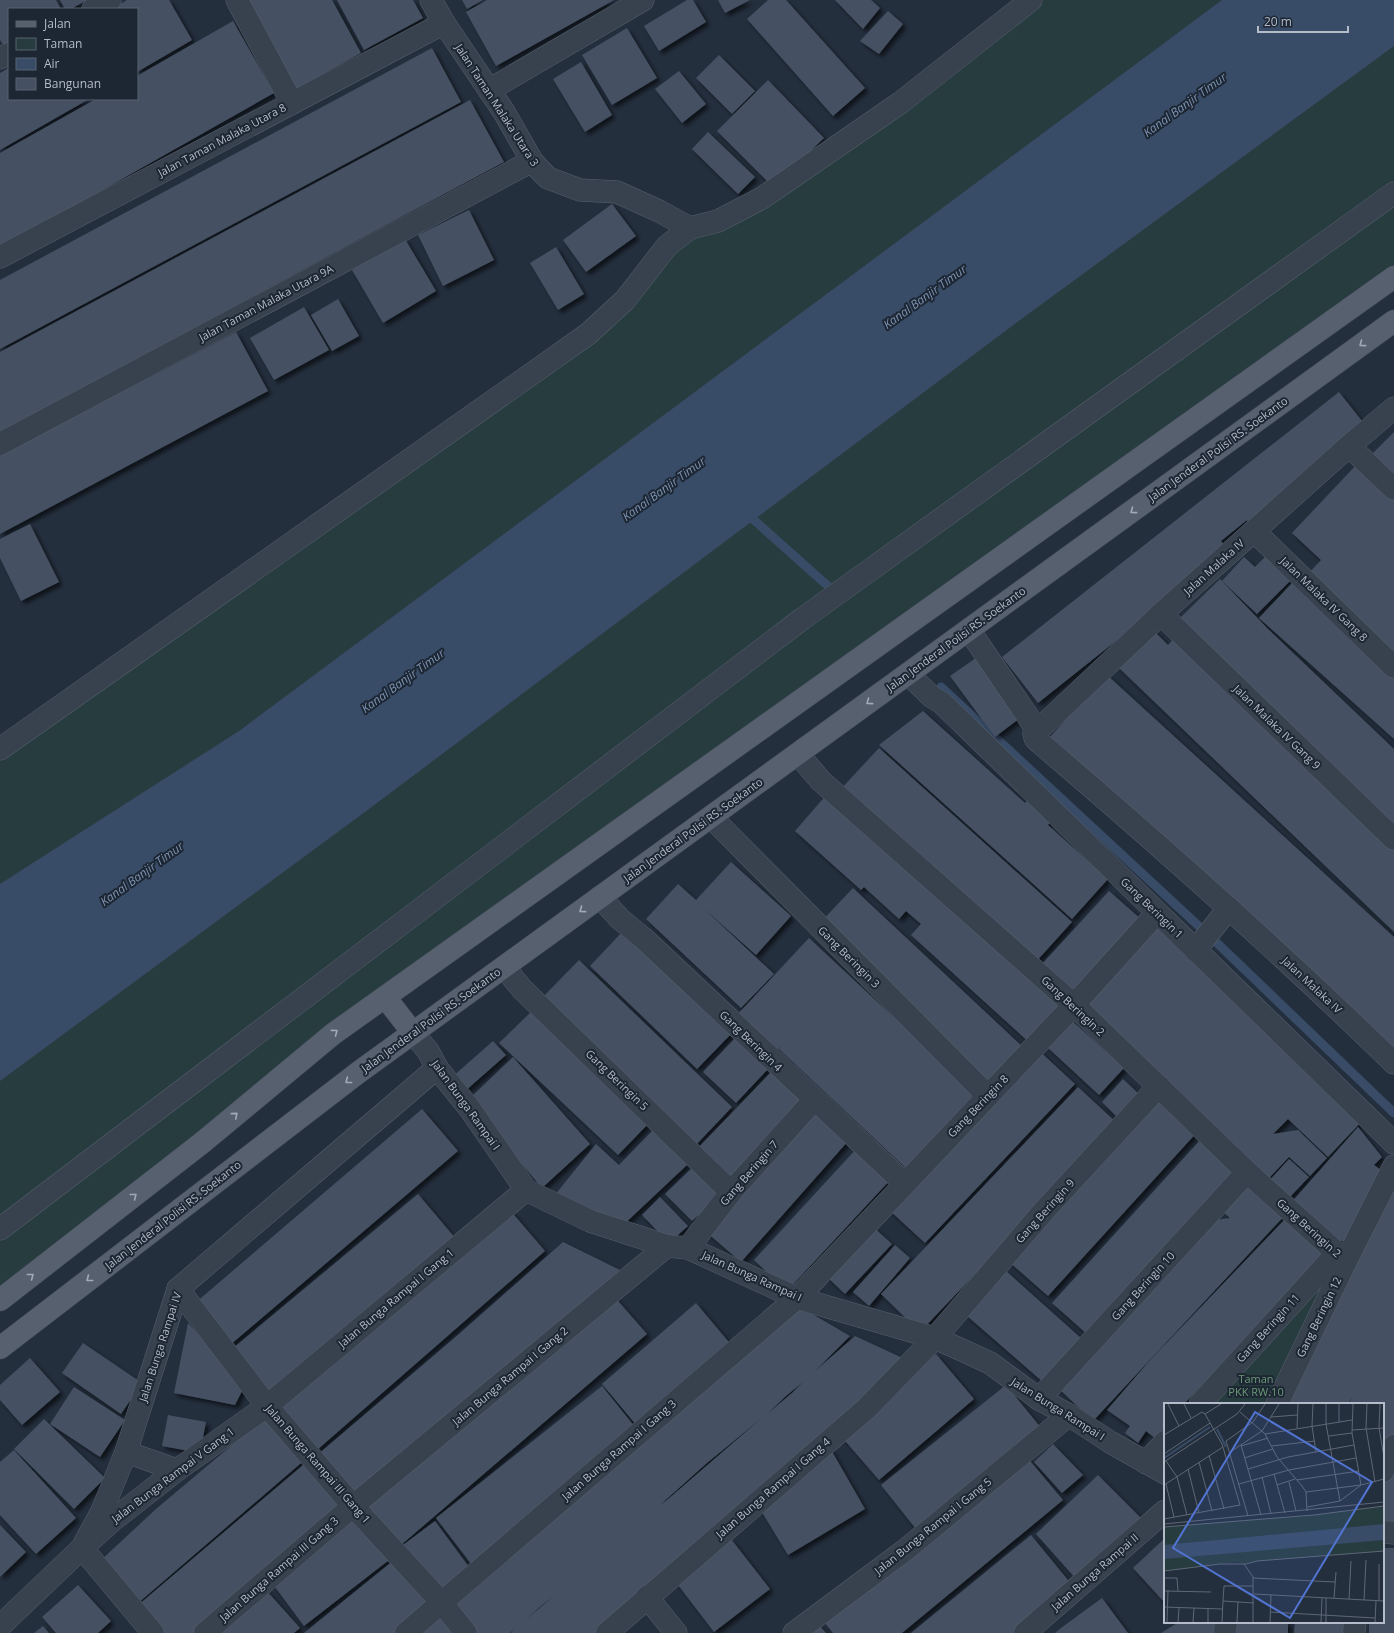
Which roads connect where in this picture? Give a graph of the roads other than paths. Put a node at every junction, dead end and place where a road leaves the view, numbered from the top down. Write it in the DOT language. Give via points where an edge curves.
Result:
graph roads {
  1 [pos="110,0"];
  2 [pos="237,0"];
  3 [pos="431,0"];
  4 [pos="643,0"];
  5 [pos="1031,0"];
  6 [pos="95,8"];
  7 [pos="444,23"];
  8 [pos="490,90"];
  9 [pos="288,96"];
  10 [pos="532,161"];
  11 [pos="1394,193"];
  12 [pos="690,228"];
  13 [pos="0,257"];
  14 [pos="1394,277"];
  15 [pos="1394,321"];
  16 [pos="1394,408"];
  17 [pos="0,444"];
  18 [pos="1350,446"];
  19 [pos="1394,489"];
  20 [pos="1254,531"];
  21 [pos="1160,614"];
  22 [pos="969,630"];
  23 [pos="1394,667"];
  24 [pos="908,674"];
  25 [pos="1038,730"];
  26 [pos="0,749"];
  27 [pos="798,754"];
  28 [pos="711,816"];
  29 [pos="1394,839"];
  30 [pos="600,897"];
  31 [pos="1226,910"];
  32 [pos="1157,913"];
  33 [pos="1199,947"];
  34 [pos="504,967"];
  35 [pos="385,997"];
  36 [pos="1074,1005"];
  37 [pos="413,1033"];
  38 [pos="1394,1063"];
  39 [pos="437,1068"];
  40 [pos="1159,1086"];
  41 [pos="988,1096"];
  42 [pos="814,1100"];
  43 [pos="1394,1143"];
  44 [pos="1394,1166"];
  45 [pos="1247,1172"];
  46 [pos="904,1183"];
  47 [pos="526,1190"];
  48 [pos="731,1192"];
  49 [pos="0,1229"];
  50 [pos="677,1247"];
  51 [pos="1341,1257"];
  52 [pos="178,1289"];
  53 [pos="796,1298"];
  54 [pos="0,1300"];
  55 [pos="935,1338"];
  56 [pos="0,1348"];
  57 [pos="1039,1399"];
  58 [pos="1201,1403"];
  59 [pos="1278,1403"];
  60 [pos="267,1406"];
  61 [pos="1069,1415"];
  62 [pos="1164,1445"];
  63 [pos="1394,1446"];
  64 [pos="126,1452"];
  65 [pos="1156,1468"];
  66 [pos="1384,1469"];
  67 [pos="177,1470"];
  68 [pos="354,1506"];
  69 [pos="1164,1512"];
  70 [pos="107,1515"];
  71 [pos="1384,1532"];
  72 [pos="1394,1533"];
  73 [pos="82,1548"];
  74 [pos="647,1597"];
  75 [pos="442,1603"];
  76 [pos="1355,1623"];
  77 [pos="0,1626"];
  78 [pos="153,1633"];
  79 [pos="205,1633"];
  80 [pos="406,1633"];
  81 [pos="466,1633"];
  82 [pos="607,1633"];
  83 [pos="676,1633"];
  84 [pos="794,1633"];
  85 [pos="1025,1633"];
  86 [pos="1354,1633"];
  1 -- 6 [label="street"];
  2 -- 9 [label="street"];
  3 -- 7 [label="street, Jalan Taman Malaka Utara 3"];
  4 -- 8 [label="street"];
  5 -- 12 [label="street" via="900,103 762,198 718,221"];
  7 -- 8 [label="street, Jalan Taman Malaka Utara 3"];
  7 -- 9 [label="street, Jalan Taman Malaka Utara 8"];
  8 -- 10 [label="street, Jalan Taman Malaka Utara 3"];
  9 -- 13 [label="street, Jalan Taman Malaka Utara 8"];
  10 -- 12 [label="street, Jalan Taman Malaka Utara 3" via="548,178 580,190 617,192"];
  10 -- 17 [label="street, Jalan Taman Malaka Utara 9A"];
  11 -- 49 [label="street" via="802,619"];
  12 -- 26 [label="street" via="667,246 626,300 588,334"];
  14 -- 35 [label="main road"];
  15 -- 22 [label="main road, Jalan Jenderal Polisi RS. Soekanto, one-way"];
  16 -- 18 [label="street, Jalan Malaka IV"];
  18 -- 19 [label="street"];
  18 -- 20 [label="street, Jalan Malaka IV"];
  20 -- 21 [label="street, Jalan Malaka IV"];
  20 -- 23 [label="street, Jalan Malaka IV Gang 8"];
  21 -- 25 [label="street, Jalan Malaka IV"];
  21 -- 29 [label="street, Jalan Malaka IV Gang 9"];
  22 -- 24 [label="main road, Jalan Jenderal Polisi RS. Soekanto"];
  22 -- 25 [label="street, Jalan Malaka IV"];
  24 -- 27 [label="main road, Jalan Jenderal Polisi RS. Soekanto, one-way"];
  24 -- 32 [label="street, Gang Beringin 1" via="942,703"];
  25 -- 31 [label="street, Jalan Malaka IV" via="1034,734 1040,743 1152,839"];
  27 -- 28 [label="main road, Jalan Jenderal Polisi RS. Soekanto"];
  27 -- 36 [label="street, Gang Beringin 2" via="821,781"];
  28 -- 30 [label="main road, Jalan Jenderal Polisi RS. Soekanto"];
  28 -- 41 [label="street, Gang Beringin 3"];
  30 -- 34 [label="main road, Jalan Jenderal Polisi RS. Soekanto, one-way"];
  30 -- 42 [label="street, Gang Beringin 4" via="620,919"];
  31 -- 33 [label="street"];
  31 -- 38 [label="street, Jalan Malaka IV" via="1340,1011"];
  32 -- 33 [label="street, Gang Beringin 1"];
  32 -- 36 [label="street, Gang Beringin 8"];
  33 -- 43 [label="street, Gang Beringin 1"];
  34 -- 37 [label="main road, Jalan Jenderal Polisi RS. Soekanto"];
  34 -- 48 [label="street, Gang Beringin 5" via="522,989"];
  35 -- 37 [label="main road"];
  54 -- 35 [label="main road, one-way" via="203,1142 333,1034"];
  36 -- 40 [label="street, Gang Beringin 2"];
  36 -- 41 [label="street, Gang Beringin 8"];
  37 -- 39 [label="street, Jalan Bunga Rampai I" via="428,1051"];
  37 -- 56 [label="main road, Jalan Jenderal Polisi RS. Soekanto, one-way"];
  39 -- 47 [label="street, Jalan Bunga Rampai I" via="470,1109"];
  39 -- 52 [label="street, Jalan Bunga Rampai IV"];
  40 -- 45 [label="street, Gang Beringin 2"];
  40 -- 55 [label="street, Gang Beringin 9" via="1043,1212"];
  41 -- 46 [label="street, Gang Beringin 8"];
  42 -- 46 [label="street, Gang Beringin 4"];
  42 -- 48 [label="street, Gang Beringin 7"];
  44 -- 51 [label="street, Gang Beringin 12"];
  45 -- 51 [label="street, Gang Beringin 2"];
  45 -- 57 [label="street, Gang Beringin 10"];
  46 -- 53 [label="street, Gang Beringin 8"];
  47 -- 50 [label="street, Jalan Bunga Rampai I" via="590,1221"];
  47 -- 60 [label="street, Jalan Bunga Rampai I Gang 1"];
  48 -- 50 [label="street, Gang Beringin 7"];
  50 -- 53 [label="street, Jalan Bunga Rampai I"];
  50 -- 68 [label="street, Jalan Bunga Rampai I Gang 2"];
  51 -- 58 [label="street, Gang Beringin 11"];
  51 -- 59 [label="street, Gang Beringin 12"];
  52 -- 60 [label="street, Jalan Bunga Rampai III Gang 1"];
  52 -- 64 [label="street, Jalan Bunga Rampai IV"];
  53 -- 55 [label="street, Jalan Bunga Rampai I"];
  53 -- 75 [label="street, Jalan Bunga Rampai I Gang 3"];
  55 -- 57 [label="street, Jalan Bunga Rampai I" via="990,1363"];
  55 -- 74 [label="street, Jalan Bunga Rampai I Gang 4" via="866,1408"];
  57 -- 61 [label="street, Jalan Bunga Rampai I"];
  60 -- 67 [label="street, Jalan Bunga Rampai V Gang 1"];
  60 -- 68 [label="street, Jalan Bunga Rampai III Gang 1"];
  61 -- 65 [label="street, Jalan Bunga Rampai I"];
  61 -- 84 [label="street, Jalan Bunga Rampai I Gang 5" via="904,1551"];
  62 -- 65 [label="street"];
  63 -- 66 [label="street"];
  64 -- 67 [label="street"];
  64 -- 70 [label="street, Jalan Bunga Rampai IV"];
  67 -- 70 [label="street, Jalan Bunga Rampai V Gang 1"];
  68 -- 75 [label="street, Jalan Bunga Rampai III Gang 1"];
  68 -- 79 [label="street, Jalan Bunga Rampai III Gang 3"];
  69 -- 85 [label="street, Jalan Bunga Rampai II"];
  70 -- 73 [label="street, Jalan Bunga Rampai IV"];
  71 -- 72 [label="street"];
  73 -- 77 [label="street, Jalan Bunga Rampai IV"];
  73 -- 78 [label="street"];
  74 -- 82 [label="street, Jalan Bunga Rampai I Gang 4"];
  74 -- 83 [label="street"];
  75 -- 80 [label="street, Jalan Bunga Rampai I Gang 3"];
  75 -- 81 [label="street, Jalan Bunga Rampai III Gang 1"];
  76 -- 86 [label="street"];
}
